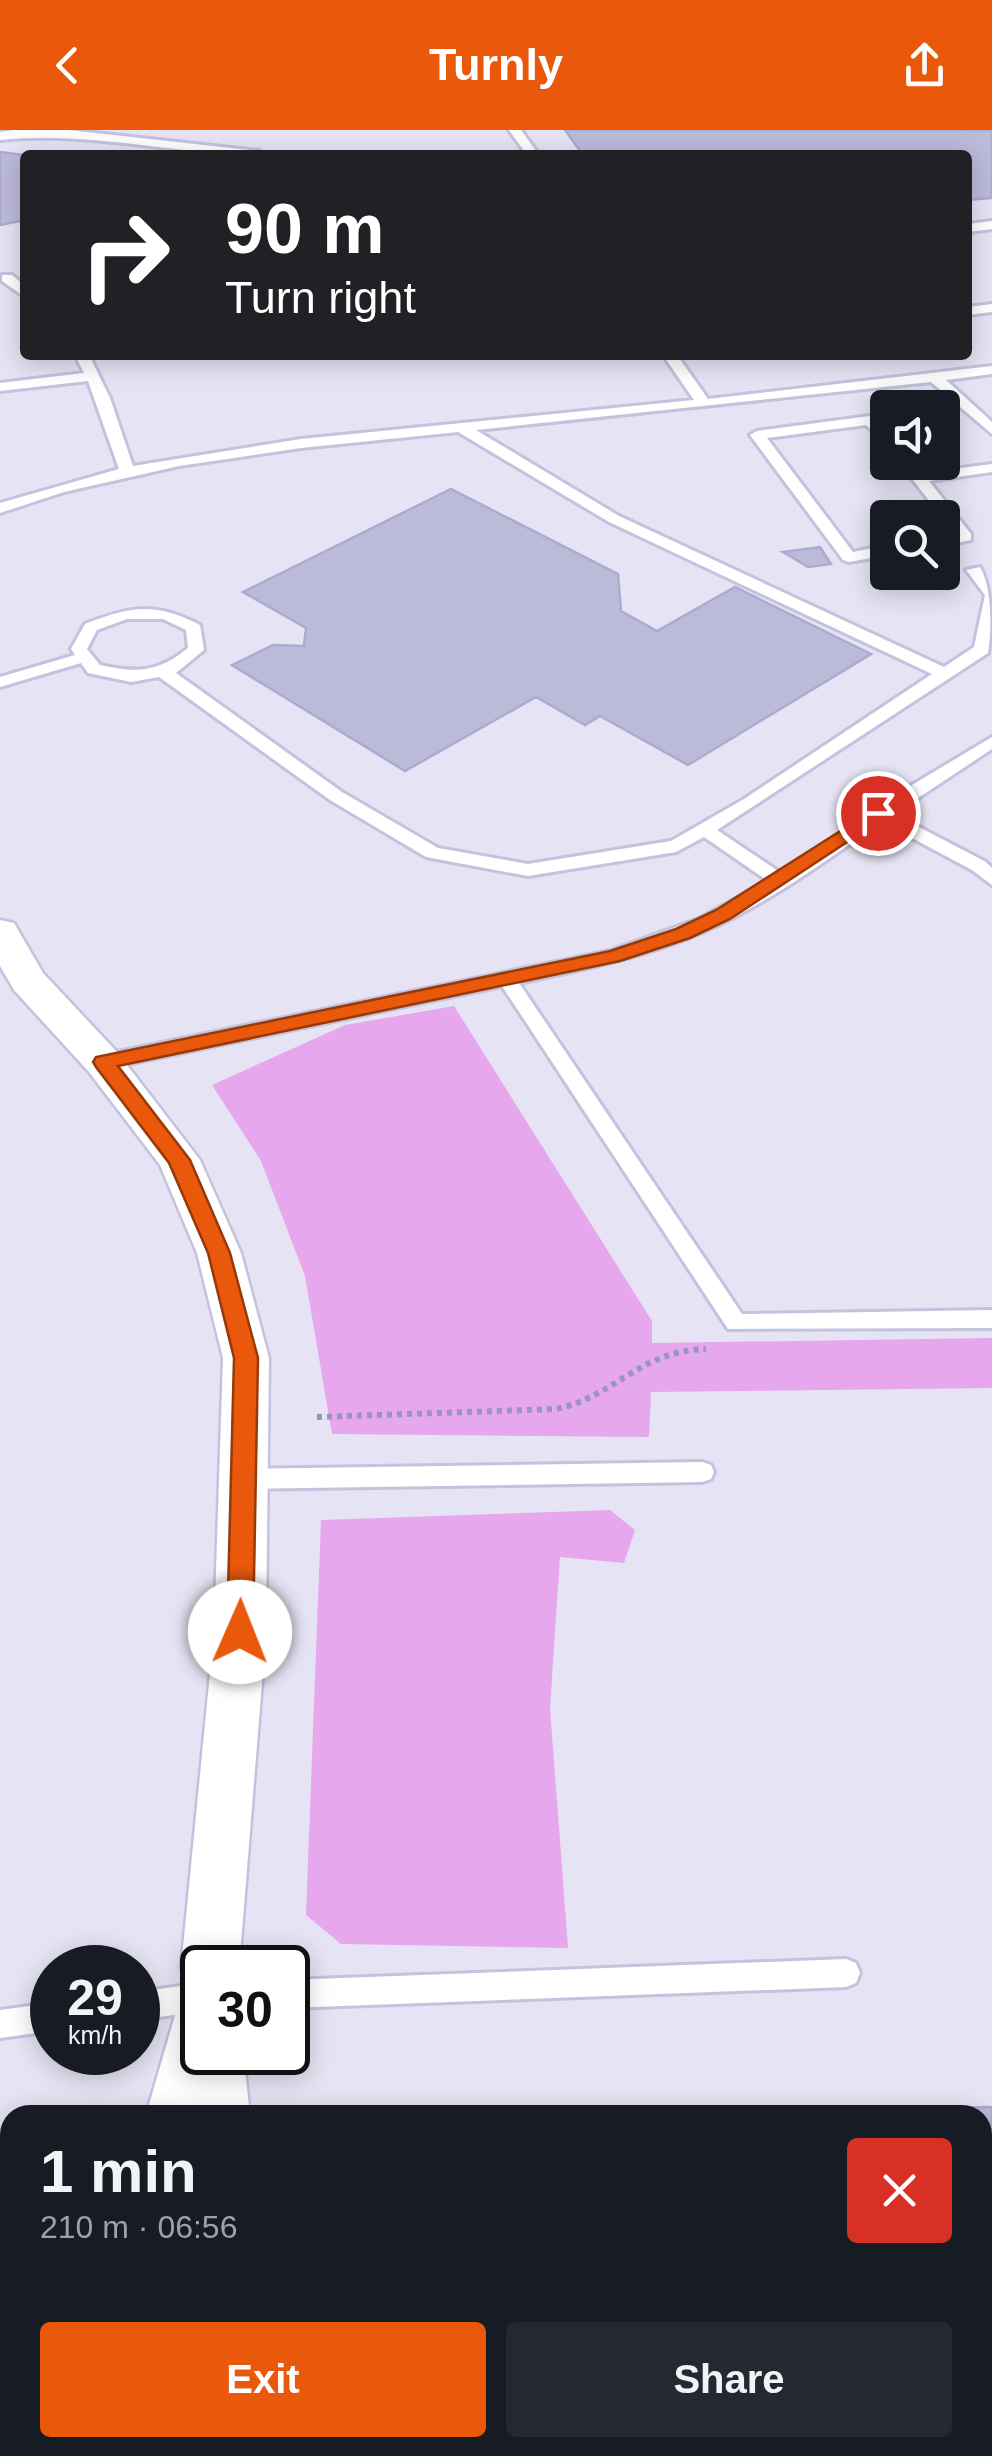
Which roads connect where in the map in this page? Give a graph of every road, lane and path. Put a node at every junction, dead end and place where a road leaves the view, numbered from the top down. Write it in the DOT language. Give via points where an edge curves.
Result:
graph roads {
  1 [pos="35,130"];
  2 [pos="0,136"];
  3 [pos="214,150"];
  4 [pos="7,278"];
  5 [pos="20,290"];
  6 [pos="84,360"];
  7 [pos="673,360"];
  8 [pos="992,370"];
  9 [pos="92,376"];
  10 [pos="935,378"];
  11 [pos="0,387"];
  12 [pos="704,404"];
  13 [pos="870,420"];
  14 [pos="462,428"];
  15 [pos="992,430"];
  16 [pos="992,468"];
  17 [pos="126,470"];
  18 [pos="960,472"];
  19 [pos="920,480"];
  20 [pos="936,500"];
  21 [pos="0,508"];
  22 [pos="870,553"];
  23 [pos="974,570"];
  24 [pos="992,594"];
  25 [pos="85,657"];
  26 [pos="162,671"];
  27 [pos="945,674"];
  28 [pos="0,682"];
  29 [pos="992,742"];
  30 [pos="878,813"];
  31 [pos="704,830"];
  32 [pos="992,879"];
  33 [pos="779,880"];
  34 [pos="0,932"];
  35 [pos="507,979"];
  36 [pos="104,1062"];
  37 [pos="992,1319"];
  38 [pos="724,1348"];
  39 [pos="316,1417"];
  40 [pos="702,1472"];
  41 [pos="244,1479"];
  42 [pos="212,1945"];
  43 [pos="846,1973"];
  44 [pos="310,1993"];
  45 [pos="30,2021"];
  46 [pos="0,2024"];
  47 [pos="186,2075"];
  48 [pos="216,2075"];
  49 [pos="179,2105"];
  50 [pos="219,2105"];
  1 -- 2 [label="lane"];
  1 -- 3 [label="lane"];
  4 -- 5 [label="lane"];
  6 -- 9 [label="lane"];
  7 -- 12 [label="lane"];
  8 -- 10 [label="lane"];
  9 -- 11 [label="lane"];
  9 -- 17 [label="lane"];
  10 -- 12 [label="lane"];
  10 -- 15 [label="lane"];
  12 -- 14 [label="lane"];
  13 -- 22 [label="lane" via="757,435 849,557"];
  14 -- 17 [label="lane"];
  14 -- 27 [label="lane" via="614,519"];
  16 -- 18 [label="lane"];
  17 -- 21 [label="lane"];
  19 -- 20 [label="lane"];
  23 -- 24 [label="lane"];
  24 -- 27 [label="lane" via="982,649"];
  25 -- 26 [label="lane" via="94,668 131,677"];
  25 -- 26 [label="lane" via="78,649 91,627 125,614 166,614 194,628 196,650"];
  25 -- 28 [label="lane"];
  26 -- 31 [label="lane" via="336,796 434,853 528,870 676,846"];
  27 -- 31 [label="lane"];
  29 -- 30 [label="lane"];
  30 -- 32 [label="lane"];
  30 -- 33 [label="lane"];
  31 -- 33 [label="lane"];
  33 -- 35 [label="lane" via="683,934"];
  34 -- 36 [label="street" via="28,981"];
  35 -- 36 [label="lane"];
  35 -- 37 [label="lane" via="736,1323"];
  36 -- 41 [label="street" via="179,1160 219,1253 246,1358"];
  38 -- 39 [label="path" via="685,1349 637,1366 584,1404 556,1409"];
  40 -- 41 [label="lane"];
  41 -- 42 [label="street" via="240,1632"];
  43 -- 44 [label="lane"];
  45 -- 46 [label="lane"];
  47 -- 49 [label="street"];
  48 -- 50 [label="street"];
}
